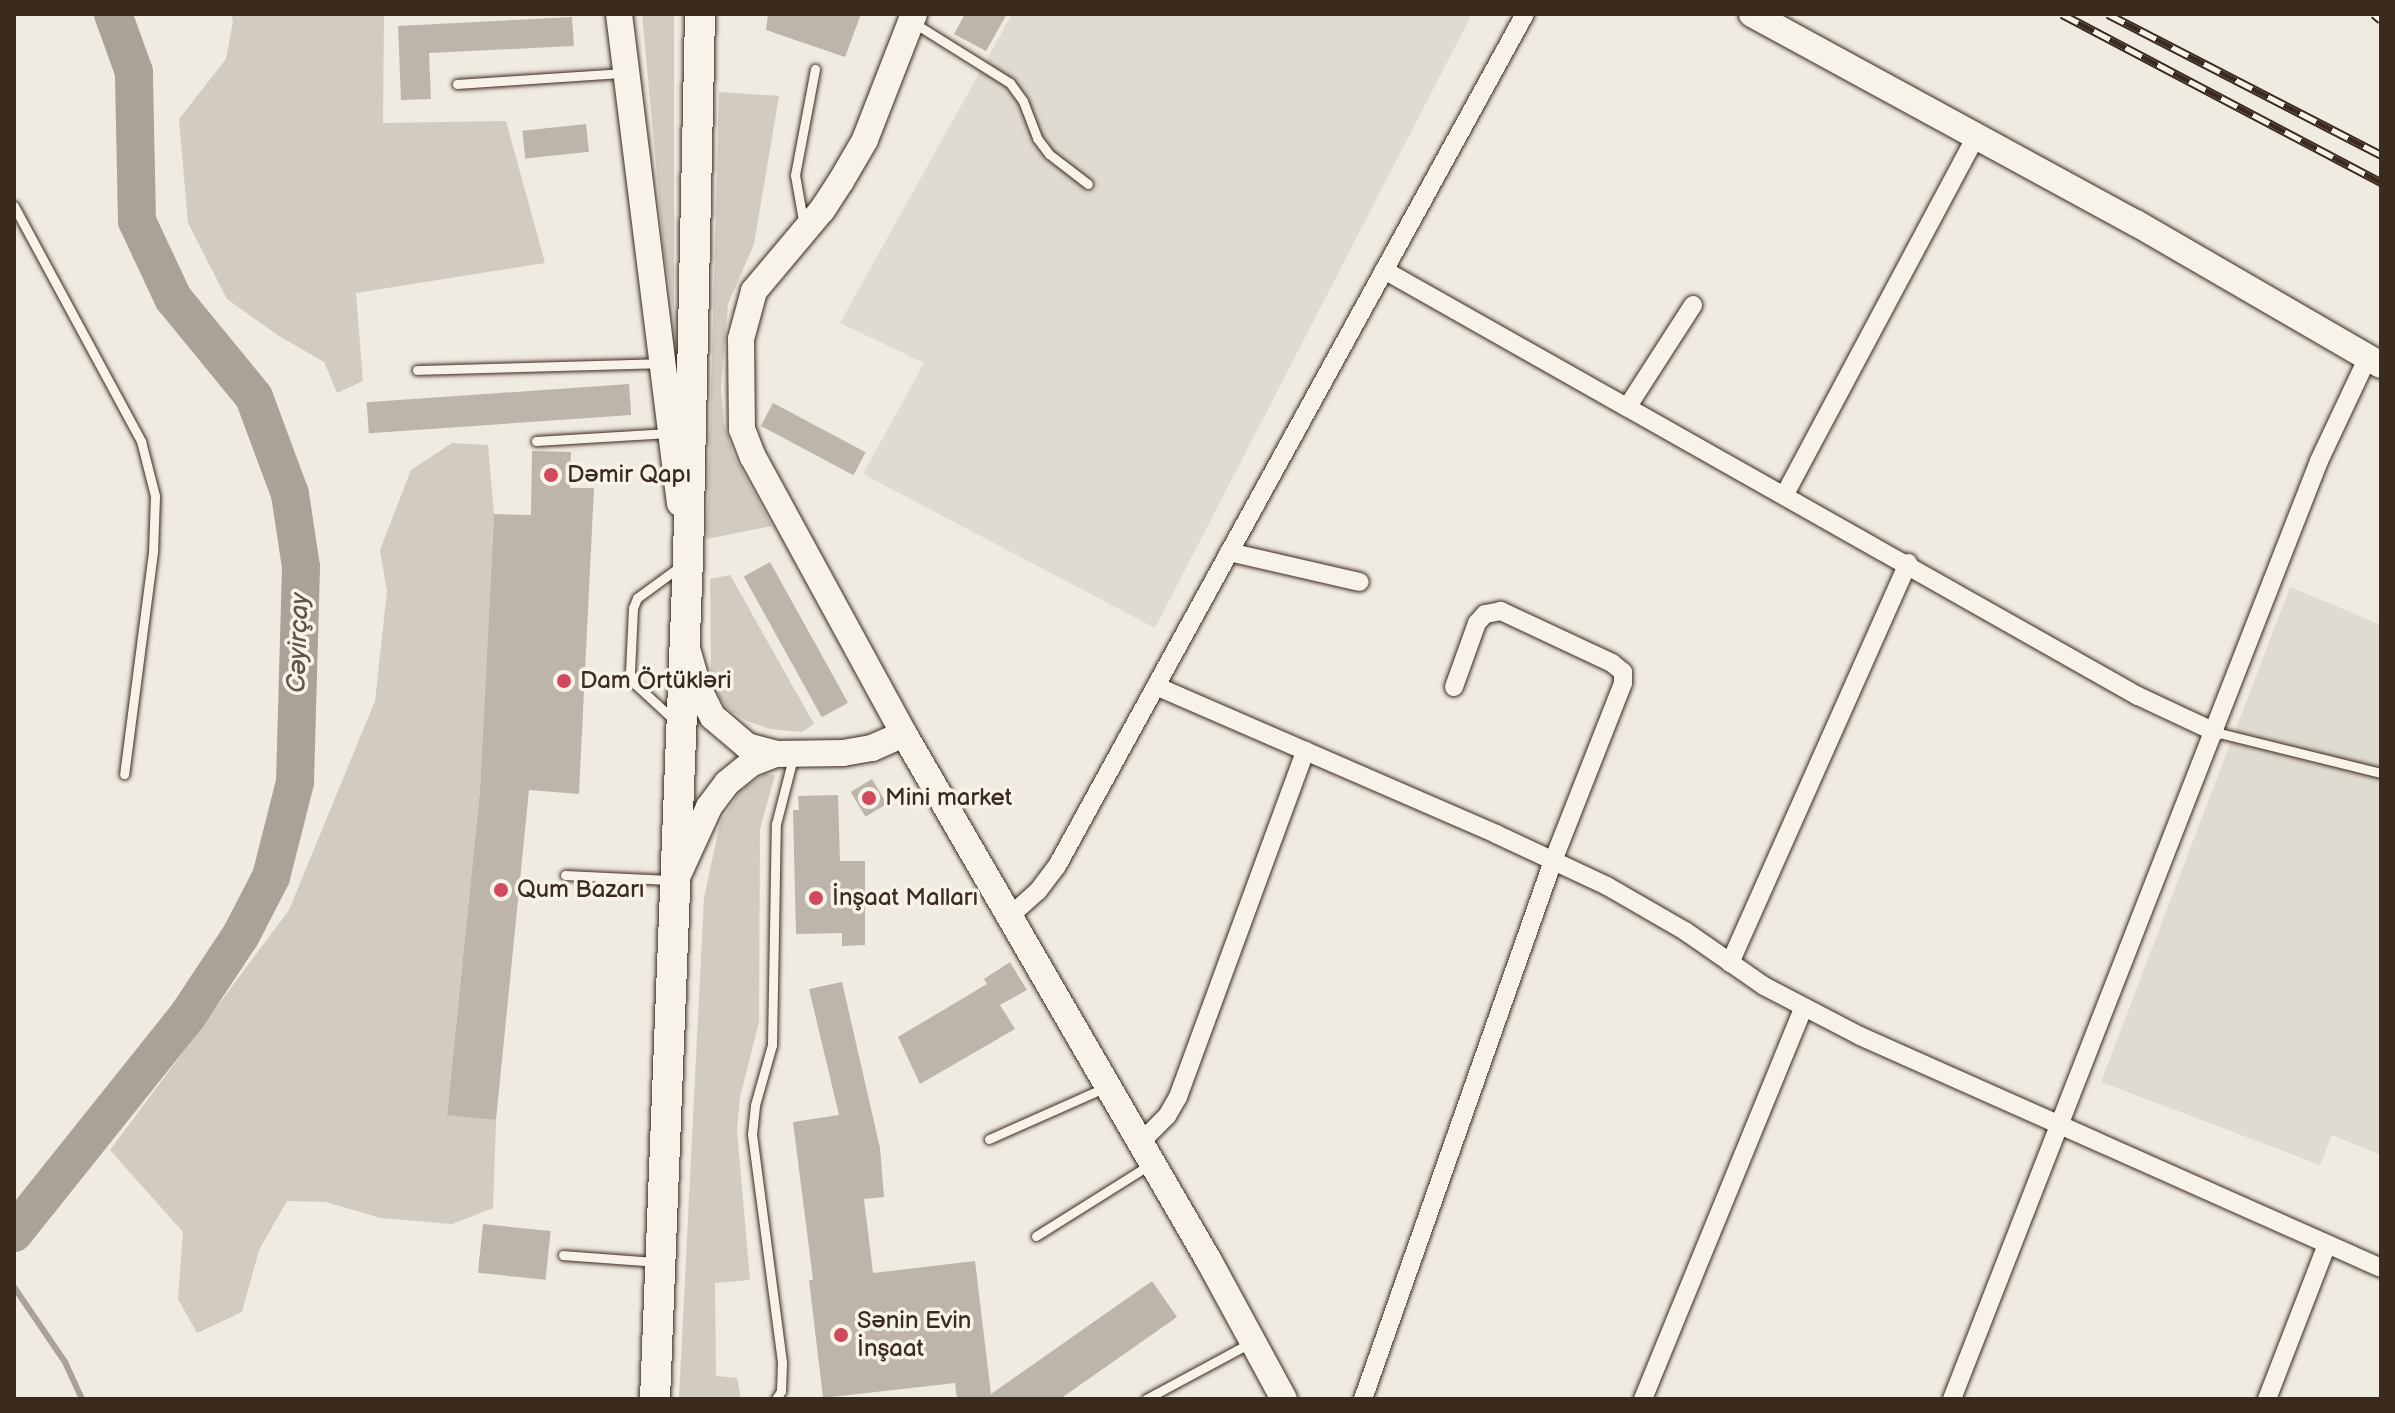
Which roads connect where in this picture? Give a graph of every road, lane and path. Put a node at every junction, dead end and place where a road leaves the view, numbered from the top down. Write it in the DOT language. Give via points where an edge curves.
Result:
graph roads {
  1 [pos="619,14"];
  2 [pos="700,14"];
  3 [pos="1525,14"];
  4 [pos="1752,14"];
  5 [pos="912,18"];
  6 [pos="815,69"];
  7 [pos="627,73"];
  8 [pos="457,84"];
  9 [pos="1976,136"];
  10 [pos="1088,184"];
  11 [pos="14,206"];
  12 [pos="805,229"];
  13 [pos="1384,270"];
  14 [pos="1693,305"];
  15 [pos="2375,361"];
  16 [pos="663,363"];
  17 [pos="417,370"];
  18 [pos="1628,406"];
  19 [pos="670,433"];
  20 [pos="536,441"];
  21 [pos="1785,494"];
  22 [pos="1229,552"];
  23 [pos="688,560"];
  24 [pos="1908,563"];
  25 [pos="1360,582"];
  26 [pos="685,641"];
  27 [pos="1156,686"];
  28 [pos="1454,687"];
  29 [pos="681,727"];
  30 [pos="2215,732"];
  31 [pos="904,734"];
  32 [pos="1305,751"];
  33 [pos="785,754"];
  34 [pos="2381,773"];
  35 [pos="124,774"];
  36 [pos="1553,861"];
  37 [pos="565,875"];
  38 [pos="675,881"];
  39 [pos="1010,916"];
  40 [pos="1730,963"];
  41 [pos="1803,1009"];
  42 [pos="1107,1086"];
  43 [pos="2061,1125"];
  44 [pos="989,1139"];
  45 [pos="1145,1154"];
  46 [pos="1036,1236"];
  47 [pos="2327,1244"];
  48 [pos="563,1255"];
  49 [pos="660,1262"];
  50 [pos="2381,1268"];
  51 [pos="1253,1341"];
  52 [pos="655,1399"];
  53 [pos="776,1399"];
  54 [pos="1146,1399"];
  55 [pos="1284,1399"];
  56 [pos="1363,1399"];
  57 [pos="1643,1399"];
  58 [pos="1952,1399"];
  59 [pos="2267,1399"];
  1 -- 7 [label="main road"];
  2 -- 23 [label="main road"];
  3 -- 13 [label="street"];
  4 -- 9 [label="main road"];
  5 -- 10 [label="lane" via="1010,83 1049,154"];
  5 -- 12 [label="main road" via="865,140"];
  6 -- 12 [label="lane" via="795,175"];
  7 -- 8 [label="lane"];
  7 -- 16 [label="main road"];
  9 -- 15 [label="main road"];
  9 -- 21 [label="street"];
  11 -- 35 [label="lane" via="141,441 155,496 153,552"];
  12 -- 31 [label="main road" via="765,275 744,318 742,429"];
  13 -- 18 [label="street"];
  13 -- 22 [label="street"];
  14 -- 18 [label="street"];
  15 -- 30 [label="street" via="2319,461"];
  16 -- 17 [label="lane"];
  16 -- 19 [label="main road"];
  18 -- 21 [label="street"];
  19 -- 20 [label="lane"];
  19 -- 23 [label="main road"];
  21 -- 24 [label="street"];
  22 -- 25 [label="street"];
  22 -- 27 [label="street"];
  23 -- 26 [label="main road"];
  23 -- 29 [label="lane" via="637,598 630,672 633,682"];
  24 -- 30 [label="street" via="2138,696"];
  24 -- 40 [label="street"];
  26 -- 29 [label="main road"];
  26 -- 33 [label="main road" via="713,717 747,746"];
  27 -- 32 [label="street"];
  27 -- 39 [label="street" via="1057,866"];
  28 -- 36 [label="street" via="1477,623 1485,614 1501,611 1623,672"];
  29 -- 38 [label="main road"];
  30 -- 34 [label="lane"];
  30 -- 43 [label="street"];
  31 -- 33 [label="main road" via="872,748"];
  31 -- 39 [label="main road"];
  32 -- 36 [label="street"];
  32 -- 45 [label="street" via="1178,1097"];
  33 -- 38 [label="main road" via="752,763 727,783 709,807"];
  33 -- 53 [label="lane" via="776,824 772,1045 752,1134 782,1362"];
  36 -- 40 [label="street" via="1607,886"];
  36 -- 56 [label="street"];
  37 -- 38 [label="lane"];
  38 -- 49 [label="main road"];
  39 -- 42 [label="main road"];
  40 -- 41 [label="street"];
  41 -- 43 [label="street"];
  41 -- 57 [label="street"];
  42 -- 44 [label="lane"];
  42 -- 45 [label="main road"];
  43 -- 47 [label="street"];
  43 -- 58 [label="street"];
  45 -- 46 [label="lane"];
  45 -- 51 [label="main road"];
  47 -- 50 [label="street"];
  47 -- 59 [label="street"];
  48 -- 49 [label="lane"];
  49 -- 52 [label="main road"];
  51 -- 54 [label="lane"];
  51 -- 55 [label="main road"];
}
